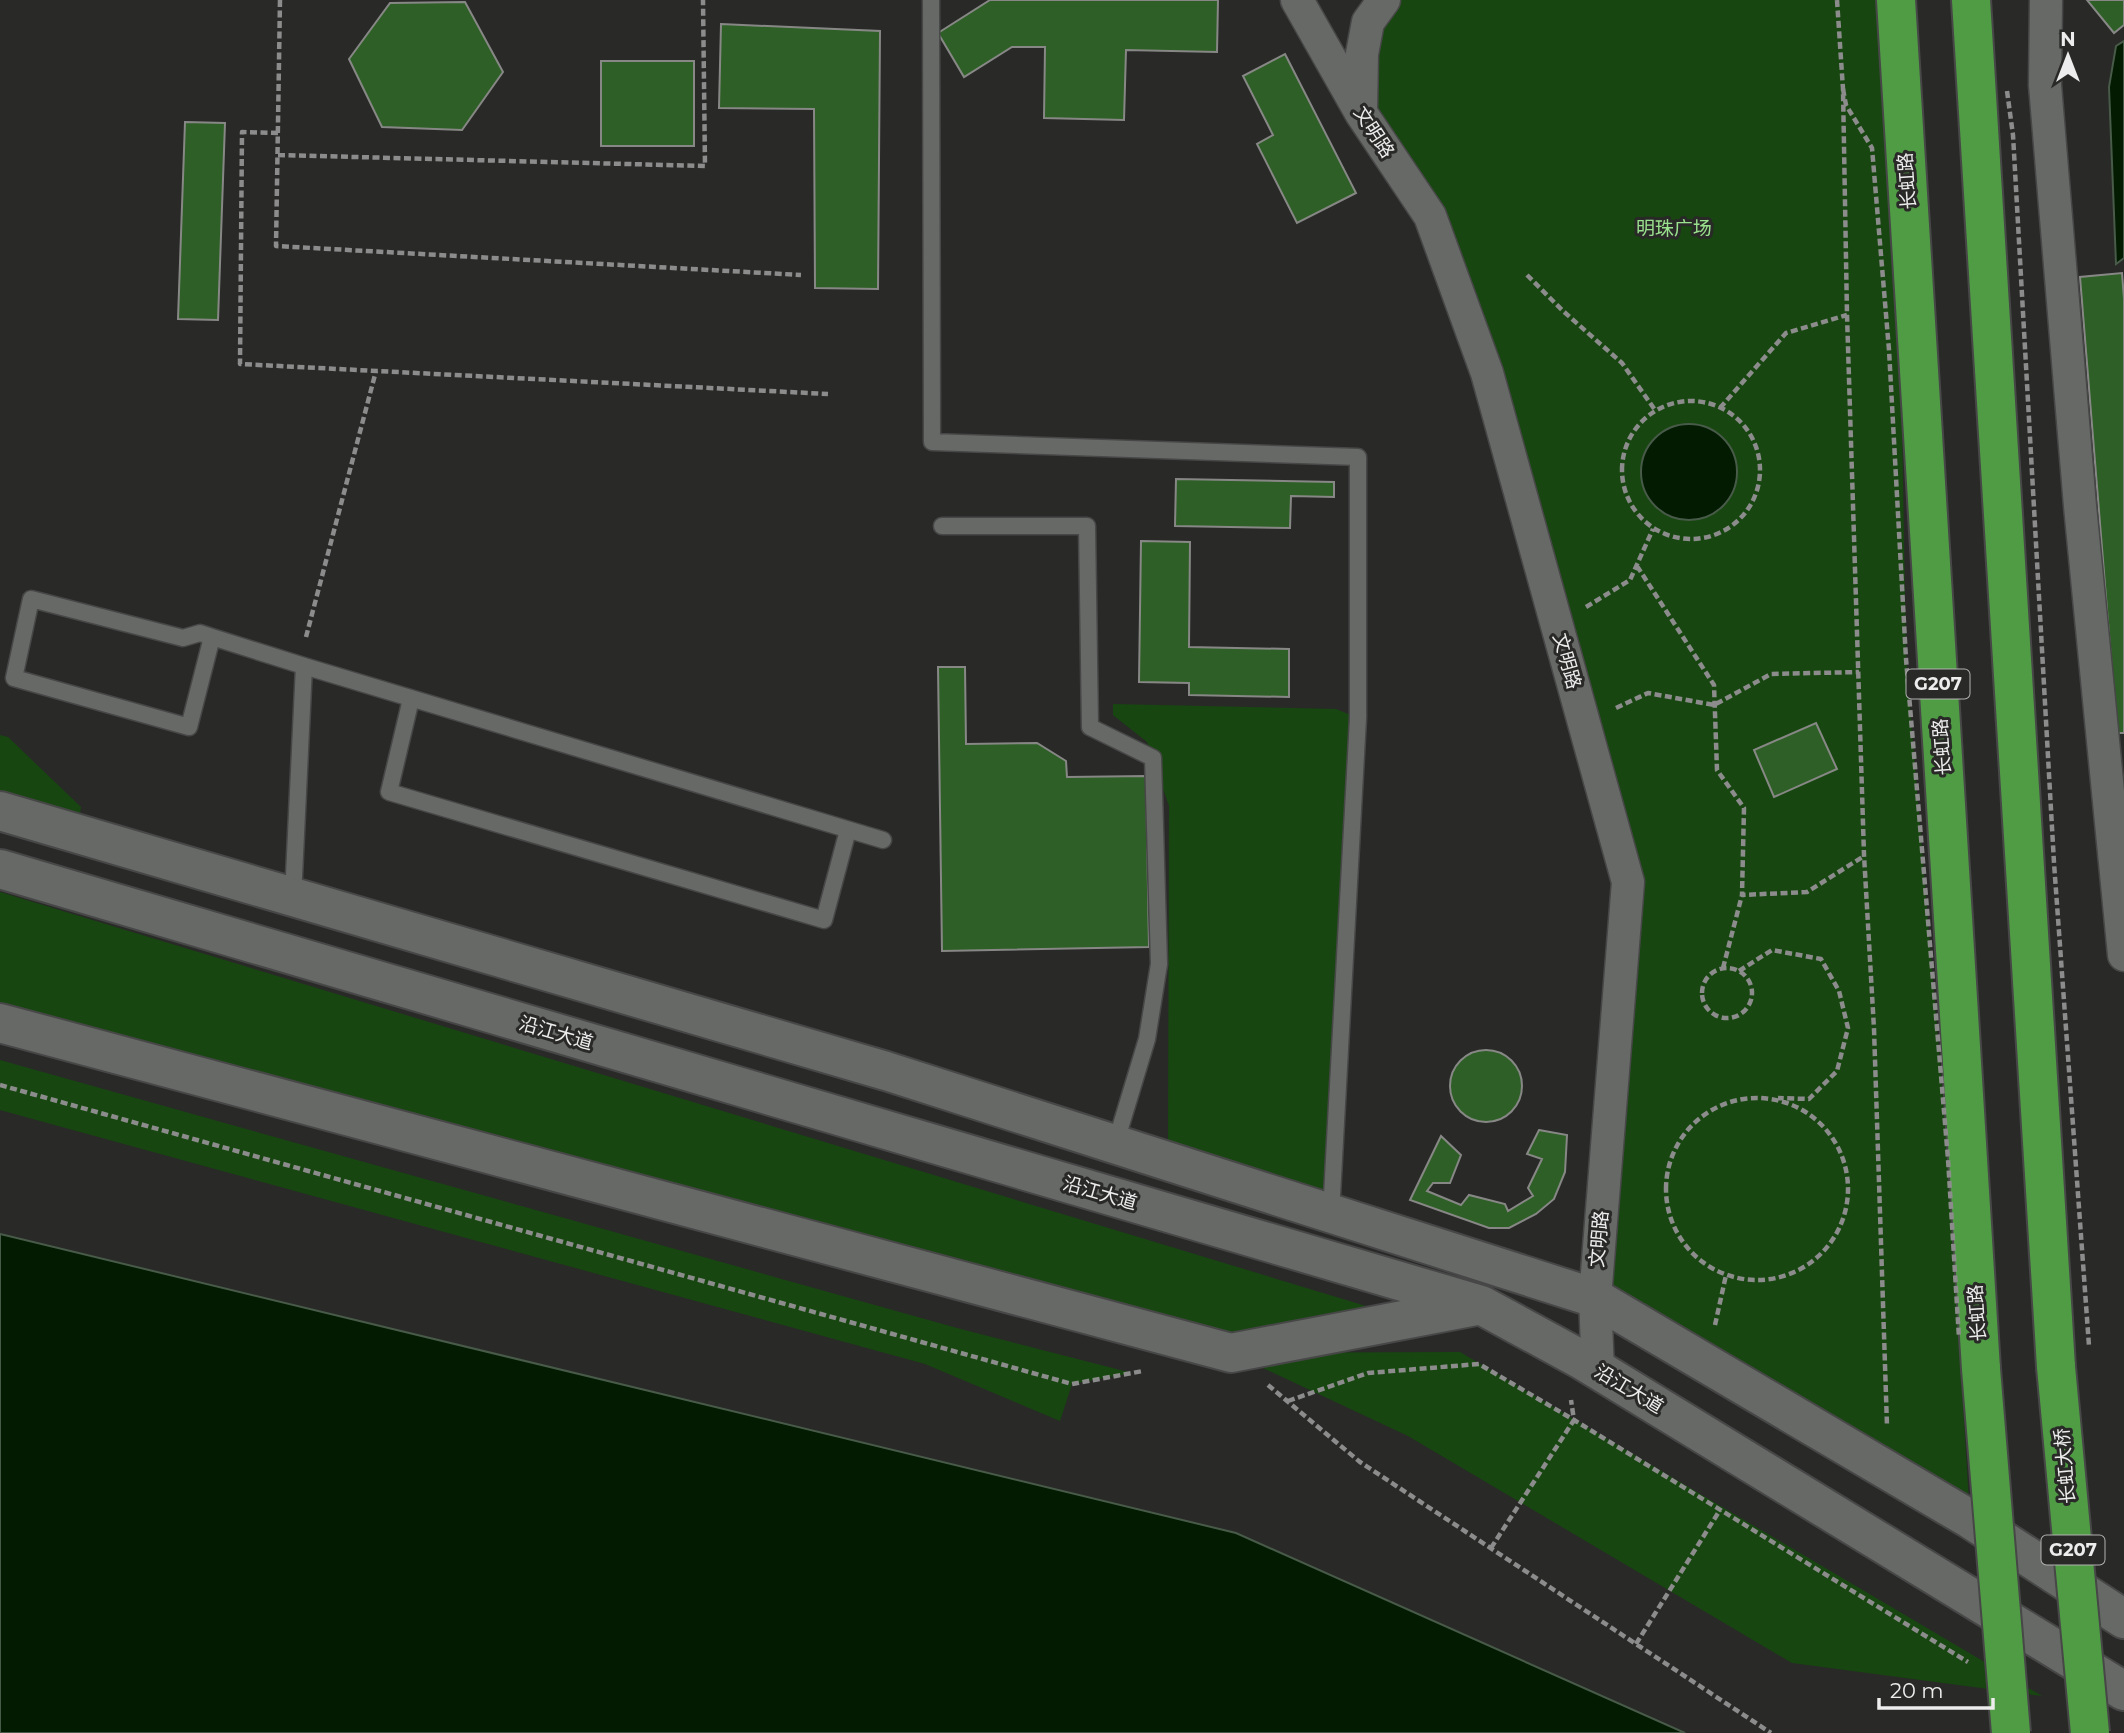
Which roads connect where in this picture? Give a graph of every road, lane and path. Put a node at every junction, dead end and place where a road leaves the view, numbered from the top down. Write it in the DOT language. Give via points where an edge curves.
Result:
graph roads {
  1 [pos="280,0"];
  2 [pos="703,0"];
  3 [pos="931,0"];
  4 [pos="1297,0"];
  5 [pos="1384,0"];
  6 [pos="1837,0"];
  7 [pos="1896,0"];
  8 [pos="2046,0"];
  9 [pos="1975,3"];
  10 [pos="1843,89"];
  11 [pos="2007,90"];
  12 [pos="1361,113"];
  13 [pos="278,133"];
  14 [pos="278,155"];
  15 [pos="801,275"];
  16 [pos="1527,275"];
  17 [pos="1847,315"];
  18 [pos="376,371"];
  19 [pos="828,394"];
  20 [pos="1720,408"];
  21 [pos="1656,410"];
  22 [pos="942,526"];
  23 [pos="1653,529"];
  24 [pos="1637,566"];
  25 [pos="1557,626"];
  26 [pos="212,637"];
  27 [pos="304,666"];
  28 [pos="1859,672"];
  29 [pos="411,699"];
  30 [pos="1714,705"];
  31 [pos="1584,723"];
  32 [pos="0,811"];
  33 [pos="848,830"];
  34 [pos="883,840"];
  35 [pos="1864,856"];
  36 [pos="0,869"];
  37 [pos="1742,895"];
  38 [pos="293,897"];
  39 [pos="2124,956"];
  40 [pos="1723,968"];
  41 [pos="1739,971"];
  42 [pos="0,1023"];
  43 [pos="0,1085"];
  44 [pos="1745,1098"];
  45 [pos="1115,1145"];
  46 [pos="1331,1214"];
  47 [pos="1726,1275"];
  48 [pos="1595,1298"];
  49 [pos="1481,1305"];
  50 [pos="1564,1351"];
  51 [pos="1231,1353"];
  52 [pos="1970,1359"];
  53 [pos="2072,1359"];
  54 [pos="1707,1364"];
  55 [pos="1144,1371"];
  56 [pos="1598,1371"];
  57 [pos="1287,1401"];
  58 [pos="1574,1420"];
  59 [pos="1888,1471"];
  60 [pos="1720,1510"];
  61 [pos="1491,1548"];
  62 [pos="2124,1619"];
  63 [pos="1636,1644"];
  64 [pos="1978,1668"];
  65 [pos="2124,1691"];
  66 [pos="1771,1733"];
  67 [pos="2011,1733"];
  68 [pos="2090,1733"];
  1 -- 13 [label="path"];
  2 -- 14 [label="path" via="705,166"];
  3 -- 46 [label="lane" via="932,442 1358,457 1358,718"];
  4 -- 12 [label="street, 文明路"];
  5 -- 12 [label="street" via="1368,22 1362,54"];
  6 -- 10 [label="path"];
  7 -- 52 [label="highway, 长虹路 / G207"];
  8 -- 39 [label="street" via="2046,99"];
  9 -- 53 [label="highway, G207"];
  10 -- 17 [label="path"];
  10 -- 52 [label="path, bridge" via="1846,105 1872,148 1889,350 1906,671"];
  11 -- 53 [label="path, bridge" via="2054,863"];
  12 -- 25 [label="street, 文明路" via="1430,216 1487,373"];
  13 -- 14 [label="path"];
  13 -- 18 [label="path" via="242,132 240,364"];
  14 -- 15 [label="path" via="276,246"];
  16 -- 21 [label="path" via="1622,363"];
  17 -- 20 [label="path" via="1786,333"];
  17 -- 28 [label="path"];
  18 -- 19 [label="path"];
  18 -- 27 [label="path" via="306,635"];
  20 -- 21 [label="path" via="1699,401 1676,402"];
  20 -- 23 [label="path" via="1739,420 1752,438 1759,459 1759,482 1752,502 1739,520 1720,533 1699,539 1675,538"];
  21 -- 23 [label="path" via="1637,425 1625,446 1621,469 1624,492 1636,513"];
  22 -- 45 [label="lane" via="1087,526 1090,727 1153,758 1159,964 1147,1039"];
  23 -- 24 [label="path"];
  24 -- 25 [label="path" via="1630,580"];
  24 -- 30 [label="path" via="1714,685"];
  25 -- 31 [label="street, 文明路"];
  26 -- 26 [label="lane" via="200,633 183,638 32,599 14,678 189,727"];
  26 -- 27 [label="lane"];
  27 -- 29 [label="lane"];
  27 -- 38 [label="lane"];
  28 -- 30 [label="path" via="1771,674"];
  28 -- 35 [label="path"];
  29 -- 33 [label="lane"];
  29 -- 33 [label="lane" via="389,792 824,920"];
  30 -- 31 [label="path" via="1648,693"];
  30 -- 37 [label="path" via="1717,770 1744,808"];
  31 -- 48 [label="street, 文明路" via="1628,882"];
  32 -- 38 [label="main road"];
  33 -- 34 [label="lane"];
  35 -- 37 [label="path" via="1807,892"];
  35 -- 59 [label="path"];
  36 -- 49 [label="main road, 沿江大道"];
  37 -- 40 [label="path"];
  38 -- 45 [label="main road" via="886,1071"];
  40 -- 41 [label="path"];
  40 -- 41 [label="path" via="1709,976 1702,991 1706,1007 1719,1016 1735,1016 1748,1007 1750,983"];
  41 -- 44 [label="path" via="1772,950 1822,959 1839,991 1849,1028 1837,1071 1809,1099"];
  42 -- 51 [label="main road"];
  43 -- 55 [label="path" via="1072,1384"];
  44 -- 47 [label="path" via="1716,1107 1692,1124 1674,1150 1666,1179 1668,1209 1680,1238 1700,1260"];
  44 -- 47 [label="path" via="1776,1099 1804,1109 1827,1129 1843,1154 1849,1183 1846,1213 1833,1240 1812,1262 1785,1276 1756,1280"];
  45 -- 46 [label="main road"];
  46 -- 48 [label="main road"];
  47 -- 54 [label="path"];
  48 -- 54 [label="main road"];
  48 -- 56 [label="street, 文明路"];
  49 -- 50 [label="main road, 沿江大道"];
  49 -- 51 [label="main road"];
  50 -- 56 [label="main road, 沿江大道"];
  50 -- 58 [label="path"];
  51 -- 57 [label="path"];
  52 -- 67 [label="highway, G207, bridge"];
  53 -- 68 [label="highway, 长虹大桥 / G207, bridge"];
  54 -- 59 [label="main road"];
  56 -- 65 [label="main road, 沿江大道"];
  57 -- 58 [label="path" via="1368,1373 1479,1364"];
  57 -- 61 [label="path" via="1360,1462"];
  58 -- 60 [label="path"];
  58 -- 61 [label="path"];
  59 -- 62 [label="main road"];
  60 -- 63 [label="path"];
  60 -- 64 [label="path"];
  61 -- 63 [label="path"];
  63 -- 66 [label="path"];
}
